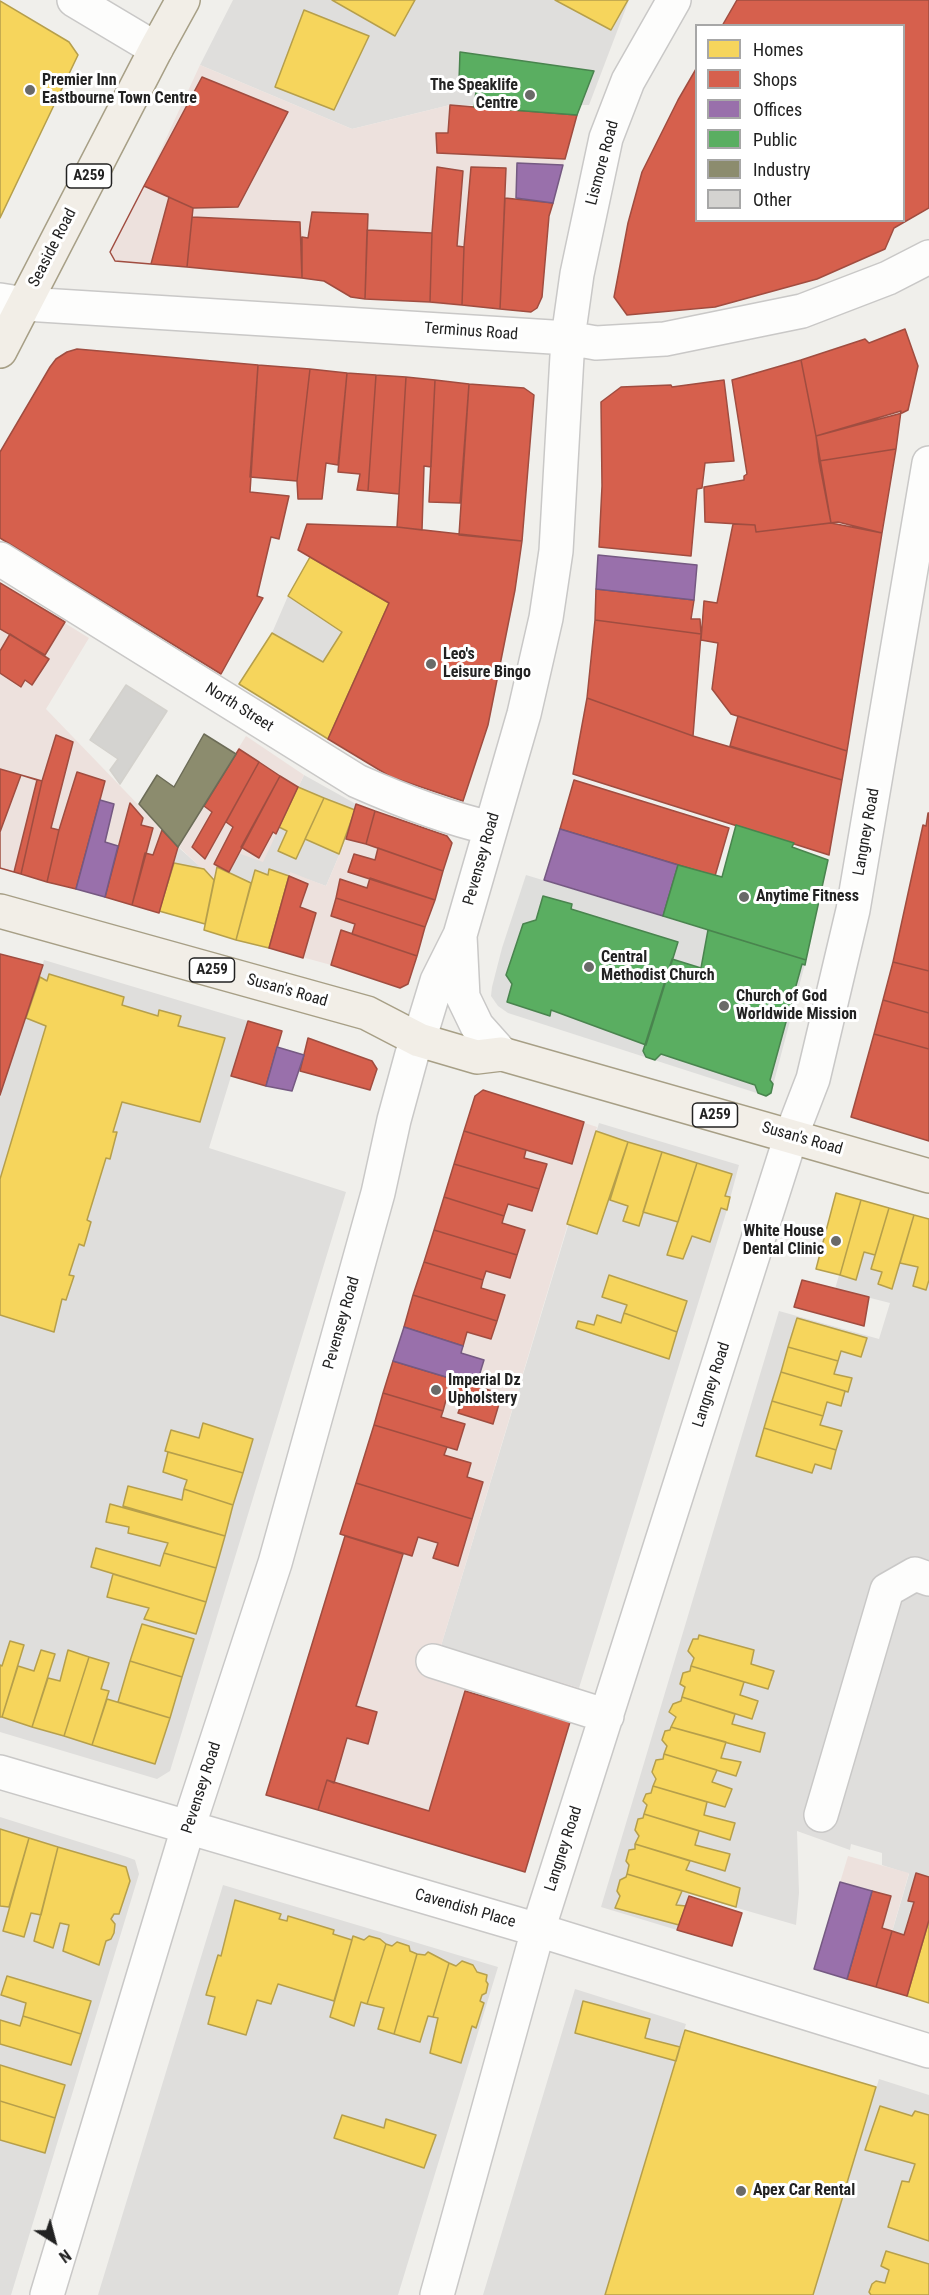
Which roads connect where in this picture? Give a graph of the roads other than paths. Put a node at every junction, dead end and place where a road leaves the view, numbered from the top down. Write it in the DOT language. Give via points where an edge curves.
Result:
graph roads {
  1 [pos="74,0"];
  2 [pos="183,0"];
  3 [pos="674,0"];
  4 [pos="156,49"];
  5 [pos="929,257"];
  6 [pos="12,302"];
  7 [pos="568,338"];
  8 [pos="0,351"];
  9 [pos="929,463"];
  10 [pos="0,559"];
  11 [pos="491,828"];
  12 [pos="0,911"];
  13 [pos="460,935"];
  14 [pos="420,1040"];
  15 [pos="502,1054"];
  16 [pos="791,1136"];
  17 [pos="929,1176"];
  18 [pos="922,1576"];
  19 [pos="433,1661"];
  20 [pos="607,1716"];
  21 [pos="0,1772"];
  22 [pos="820,1815"];
  23 [pos="188,1828"];
  24 [pos="538,1930"];
  25 [pos="929,2051"];
  26 [pos="47,2295"];
  27 [pos="437,2295"];
  1 -- 4 [label="street"];
  2 -- 4 [label="main road, A259"];
  3 -- 7 [label="street, Lismore Road" via="628,81 606,138 577,274"];
  4 -- 6 [label="main road, Seaside Road / A259"];
  5 -- 7 [label="street, Terminus Road" via="888,278 802,311 665,339 596,343"];
  6 -- 7 [label="street, Terminus Road"];
  6 -- 8 [label="main road, Seaside Road / A259"];
  7 -- 11 [label="street, Pevensey Road" via="556,551 546,618 524,714"];
  9 -- 16 [label="street, Langney Road" via="853,910 813,1079"];
  10 -- 11 [label="street, North Street" via="357,781"];
  11 -- 13 [label="street, Pevensey Road"];
  12 -- 14 [label="main road, Susan's Road / A259" via="367,1013"];
  13 -- 14 [label="street, Pevensey Road" via="437,981"];
  13 -- 15 [label="street" via="463,997 477,1026"];
  14 -- 15 [label="main road, Susan's Road / A259" via="477,1057"];
  14 -- 23 [label="street, Pevensey Road" via="412,1054 378,1192 275,1563"];
  15 -- 16 [label="main road, Susan's Road / A259"];
  16 -- 17 [label="main road, Susan's Road / A259"];
  16 -- 20 [label="street, Langney Road"];
  18 -- 22 [label="street" via="886,1590"];
  19 -- 20 [label="street"];
  20 -- 24 [label="street, Langney Road"];
  21 -- 23 [label="street, Cavendish Place"];
  23 -- 24 [label="street, Cavendish Place"];
  23 -- 26 [label="street, Pevensey Road"];
  24 -- 25 [label="street, Cavendish Place"];
  24 -- 27 [label="street, Langney Road"];
}
